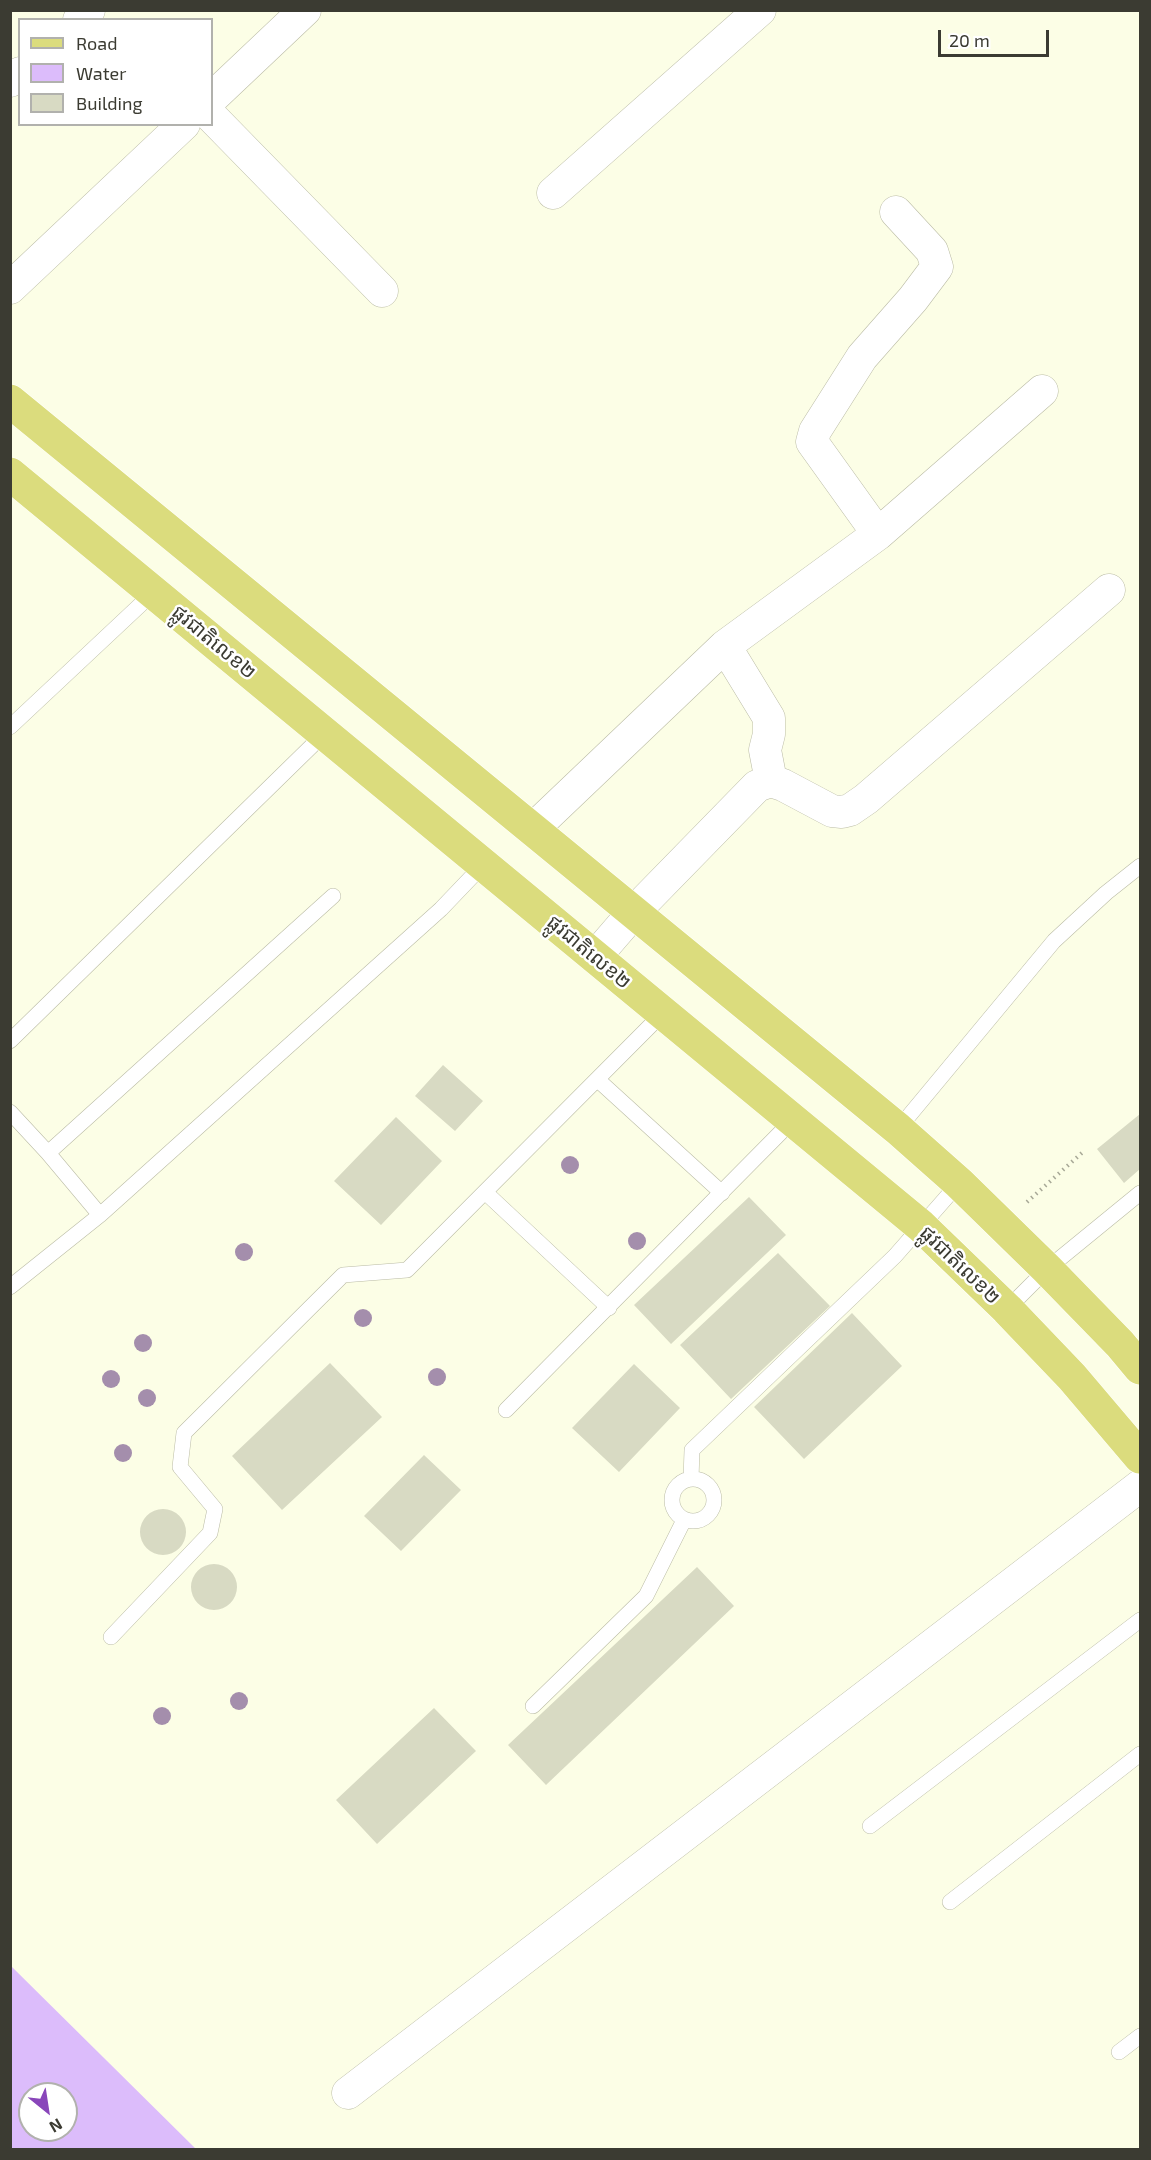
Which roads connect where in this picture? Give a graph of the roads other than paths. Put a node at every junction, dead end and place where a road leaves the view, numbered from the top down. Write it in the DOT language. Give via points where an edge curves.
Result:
graph roads {
  1 [pos="305,10"];
  2 [pos="759,10"];
  3 [pos="213,97"];
  4 [pos="213,118"];
  5 [pos="182,126"];
  6 [pos="553,192"];
  7 [pos="896,212"];
  8 [pos="10,288"];
  9 [pos="382,291"];
  10 [pos="1042,391"];
  11 [pos="10,401"];
  12 [pos="10,474"];
  13 [pos="878,534"];
  14 [pos="1109,590"];
  15 [pos="154,592"];
  16 [pos="725,646"];
  17 [pos="10,728"];
  18 [pos="325,733"];
  19 [pos="771,781"];
  20 [pos="533,829"];
  21 [pos="483,865"];
  22 [pos="1140,866"];
  23 [pos="333,896"];
  24 [pos="633,913"];
  25 [pos="594,957"];
  26 [pos="663,1013"];
  27 [pos="10,1041"];
  28 [pos="598,1080"];
  29 [pos="10,1112"];
  30 [pos="793,1120"];
  31 [pos="898,1129"];
  32 [pos="48,1153"];
  33 [pos="959,1183"];
  34 [pos="485,1192"];
  35 [pos="722,1193"];
  36 [pos="1140,1193"];
  37 [pos="100,1215"];
  38 [pos="921,1226"];
  39 [pos="1047,1269"];
  40 [pos="10,1287"];
  41 [pos="609,1308"];
  42 [pos="1006,1309"];
  43 [pos="1140,1368"];
  44 [pos="506,1410"];
  45 [pos="1140,1457"];
  46 [pos="691,1479"];
  47 [pos="1140,1486"];
  48 [pos="684,1520"];
  49 [pos="1140,1620"];
  50 [pos="111,1637"];
  51 [pos="533,1706"];
  52 [pos="1140,1754"];
  53 [pos="870,1826"];
  54 [pos="950,1902"];
  55 [pos="1140,2036"];
  56 [pos="1119,2052"];
  57 [pos="348,2093"];
  1 -- 3 [label="street"];
  2 -- 6 [label="street"];
  4 -- 9 [label="street"];
  5 -- 8 [label="street"];
  7 -- 13 [label="street" via="932,251 937,267 862,357 812,442"];
  10 -- 13 [label="street"];
  11 -- 20 [label="main road"];
  12 -- 15 [label="main road, ផ្លូវជាតិលេខ២"];
  13 -- 16 [label="street"];
  14 -- 19 [label="street" via="850,810 832,811"];
  15 -- 17 [label="lane"];
  15 -- 18 [label="main road, ផ្លូវជាតិលេខ២"];
  16 -- 19 [label="street" via="769,718 765,750"];
  16 -- 20 [label="street"];
  18 -- 21 [label="main road, ផ្លូវជាតិលេខ២"];
  18 -- 27 [label="lane"];
  19 -- 24 [label="street" via="757,786"];
  20 -- 24 [label="main road"];
  21 -- 25 [label="main road, ផ្លូវជាតិលេខ២"];
  21 -- 37 [label="lane" via="441,909"];
  22 -- 31 [label="lane" via="1054,941"];
  23 -- 32 [label="lane"];
  24 -- 25 [label="street"];
  24 -- 31 [label="main road"];
  25 -- 26 [label="main road, ផ្លូវជាតិលេខ២"];
  26 -- 28 [label="lane"];
  26 -- 30 [label="main road, ផ្លូវជាតិលេខ២"];
  28 -- 34 [label="lane"];
  28 -- 35 [label="lane"];
  29 -- 32 [label="lane"];
  30 -- 35 [label="lane"];
  30 -- 38 [label="main road, ផ្លូវជាតិលេខ២"];
  31 -- 33 [label="main road"];
  32 -- 37 [label="lane"];
  33 -- 38 [label="lane"];
  33 -- 39 [label="main road"];
  34 -- 41 [label="lane"];
  34 -- 50 [label="lane" via="407,1270 343,1275 184,1433 180,1467 215,1509 210,1533"];
  35 -- 41 [label="lane"];
  36 -- 39 [label="lane"];
  37 -- 40 [label="lane"];
  38 -- 42 [label="main road, ផ្លូវជាតិលេខ២"];
  38 -- 46 [label="lane" via="896,1256 692,1450"];
  39 -- 42 [label="lane"];
  39 -- 43 [label="main road"];
  41 -- 44 [label="lane"];
  42 -- 45 [label="main road, ផ្លូវជាតិលេខ២" via="1072,1377"];
  46 -- 48 [label="lane" via="673,1491 671,1502 675,1513"];
  46 -- 48 [label="lane" via="702,1480 711,1487 714,1498 705,1518 695,1522"];
  47 -- 57 [label="street"];
  48 -- 51 [label="lane" via="646,1596"];
  49 -- 53 [label="lane"];
  52 -- 54 [label="lane"];
  55 -- 56 [label="lane"];
}
